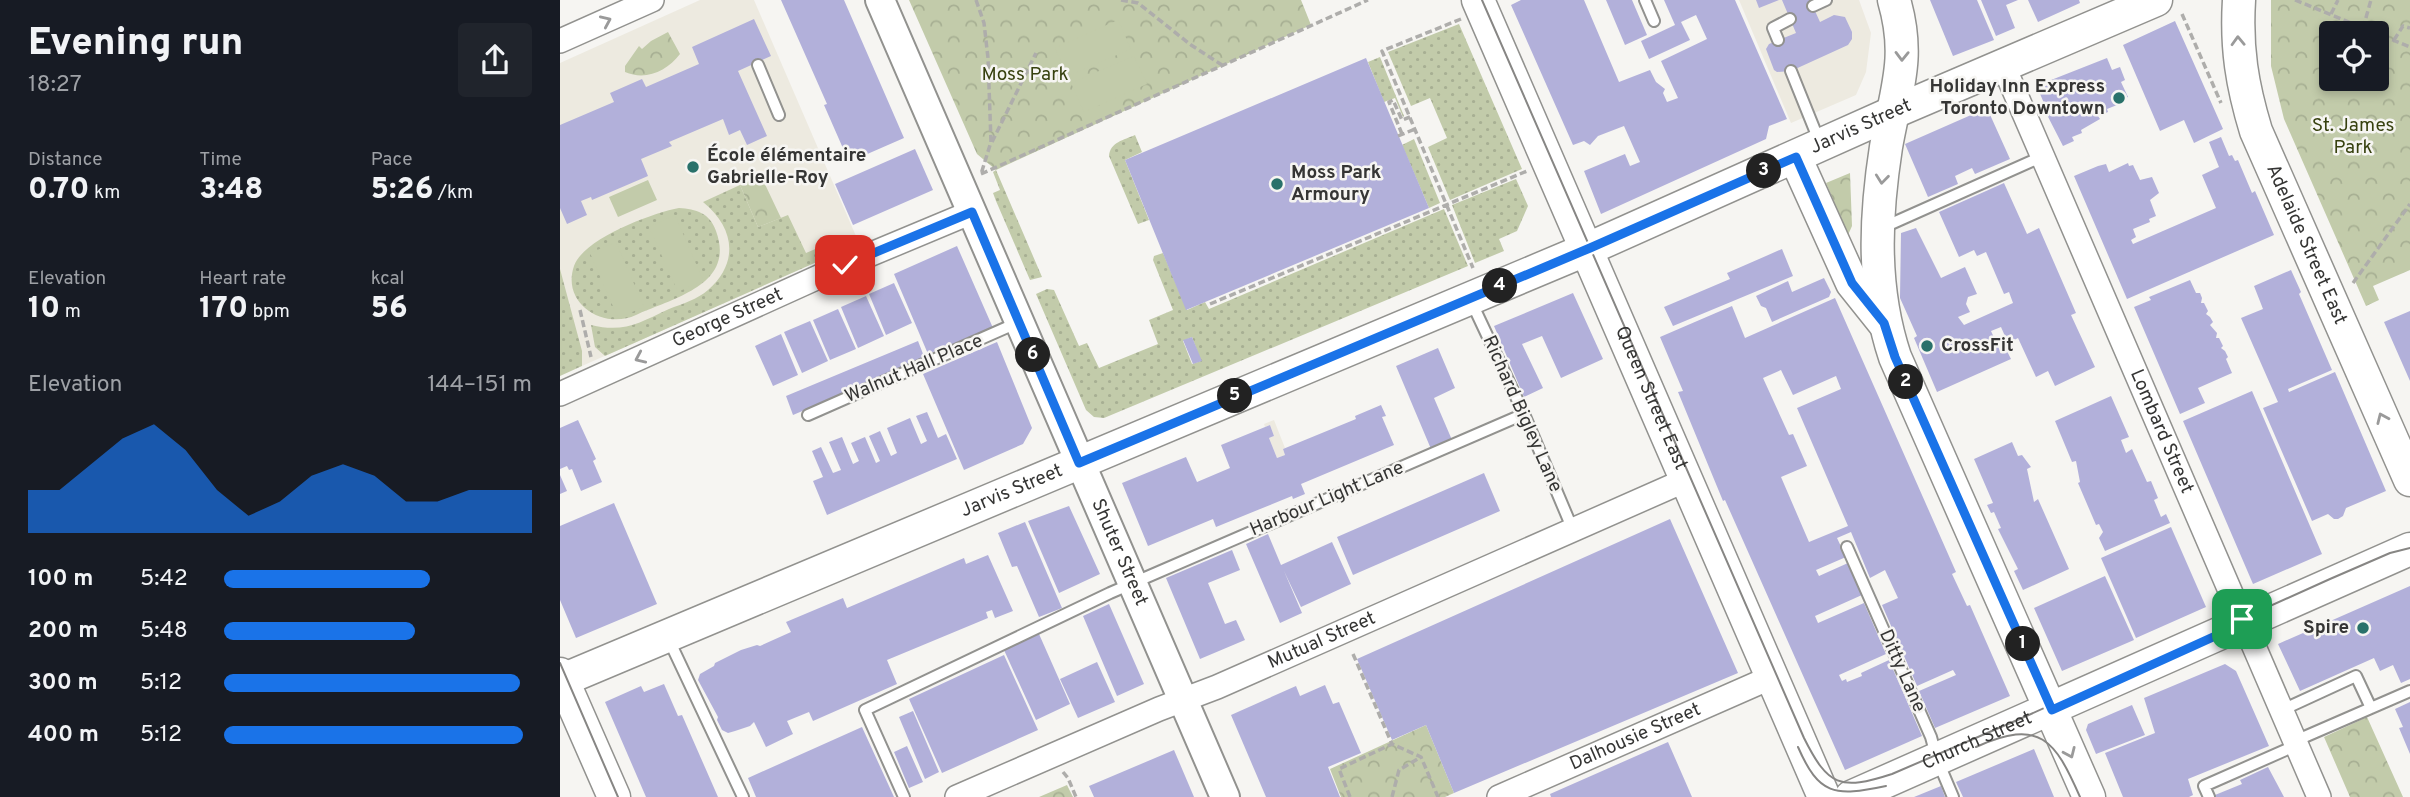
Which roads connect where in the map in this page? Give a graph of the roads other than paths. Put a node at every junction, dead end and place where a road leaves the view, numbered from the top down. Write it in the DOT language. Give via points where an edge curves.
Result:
graph roads {
  1 [pos="652,0"];
  2 [pos="880,0"];
  3 [pos="1645,0"];
  4 [pos="1826,0"];
  5 [pos="1894,0"];
  6 [pos="2239,0"];
  7 [pos="1813,6"];
  8 [pos="2169,7"];
  9 [pos="1469,9"];
  10 [pos="1790,19"];
  11 [pos="1654,21"];
  12 [pos="1778,40"];
  13 [pos="560,41"];
  14 [pos="758,65"];
  15 [pos="2004,67"];
  16 [pos="1791,71"];
  17 [pos="1894,112"];
  18 [pos="779,115"];
  19 [pos="1808,151"];
  20 [pos="2041,157"];
  21 [pos="972,212"];
  22 [pos="1878,230"];
  23 [pos="1586,250"];
  24 [pos="1471,283"];
  25 [pos="1019,323"];
  26 [pos="1884,323"];
  27 [pos="560,394"];
  28 [pos="1524,414"];
  29 [pos="808,415"];
  30 [pos="1079,463"];
  31 [pos="1686,480"];
  32 [pos="2410,480"];
  33 [pos="1573,530"];
  34 [pos="1847,547"];
  35 [pos="2410,550"];
  36 [pos="1131,584"];
  37 [pos="2244,623"];
  38 [pos="667,636"];
  39 [pos="1772,677"];
  40 [pos="561,679"];
  41 [pos="2410,691"];
  42 [pos="1182,700"];
  43 [pos="2371,708"];
  44 [pos="2052,710"];
  45 [pos="2282,710"];
  46 [pos="2296,743"];
  47 [pos="1937,759"];
  48 [pos="614,797"];
  49 [pos="743,797"];
  50 [pos="904,797"];
  51 [pos="957,797"];
  52 [pos="1225,797"];
  53 [pos="1499,797"];
  54 [pos="1824,797"];
  55 [pos="1851,797"];
  56 [pos="1953,797"];
  57 [pos="2089,797"];
  58 [pos="2209,797"];
  59 [pos="2319,797"];
  13 -- 1 [label="street, one-way"];
  2 -- 21 [label="street, Shuter Street"];
  3 -- 11 [label="lane"];
  4 -- 7 [label="lane"];
  5 -- 17 [label="main road, one-way" via="1903,56"];
  32 -- 6 [label="main road, Adelaide Street East, one-way" via="2256,131 2238,55"];
  8 -- 15 [label="main road, Jarvis Street"];
  9 -- 23 [label="main road, Queen Street East"];
  10 -- 12 [label="lane" via="1773,28"];
  14 -- 18 [label="lane"];
  15 -- 17 [label="main road, Jarvis Street"];
  15 -- 20 [label="street, Lombard Street"];
  16 -- 19 [label="lane"];
  17 -- 19 [label="main road, Jarvis Street"];
  17 -- 22 [label="main road, one-way"];
  19 -- 23 [label="main road, Jarvis Street"];
  19 -- 26 [label="main road" via="1852,283"];
  20 -- 22 [label="lane"];
  20 -- 37 [label="street, Lombard Street"];
  21 -- 25 [label="street, Shuter Street"];
  21 -- 27 [label="street, George Street, one-way"];
  22 -- 26 [label="main road"];
  23 -- 24 [label="main road, Jarvis Street"];
  23 -- 31 [label="main road, Queen Street East"];
  24 -- 28 [label="lane, Richard Bigley Lane"];
  24 -- 30 [label="main road, Jarvis Street"];
  25 -- 29 [label="lane, Walnut Hall Place"];
  25 -- 30 [label="street, Shuter Street"];
  26 -- 44 [label="main road"];
  28 -- 33 [label="lane, Richard Bigley Lane"];
  28 -- 36 [label="lane, Harbour Light Lane"];
  30 -- 36 [label="street, Shuter Street"];
  30 -- 38 [label="main road, Jarvis Street"];
  31 -- 33 [label="street, Mutual Street"];
  31 -- 39 [label="main road, Queen Street East"];
  33 -- 42 [label="street, Mutual Street"];
  34 -- 47 [label="lane, Ditty Lane"];
  35 -- 37 [label="main road, Church Street"];
  36 -- 42 [label="street, Shuter Street"];
  36 -- 50 [label="lane, Harbour Light Lane" via="865,710"];
  37 -- 44 [label="main road, Church Street"];
  37 -- 45 [label="street, Lombard Street"];
  38 -- 40 [label="main road, Jarvis Street"];
  38 -- 49 [label="lane"];
  39 -- 53 [label="street, Dalhousie Street"];
  39 -- 54 [label="main road, Queen Street East"];
  40 -- 48 [label="main road"];
  41 -- 43 [label="lane"];
  42 -- 51 [label="street, Mutual Street"];
  42 -- 52 [label="street, Shuter Street"];
  43 -- 45 [label="lane" via="2356,676"];
  43 -- 46 [label="lane"];
  44 -- 47 [label="main road, Church Street"];
  44 -- 57 [label="main road, one-way"];
  45 -- 46 [label="street, Lombard Street"];
  46 -- 58 [label="lane" via="2204,786"];
  46 -- 59 [label="street, Lombard Street"];
  47 -- 55 [label="main road, Church Street"];
  47 -- 56 [label="lane, Ditty Lane"];
}
